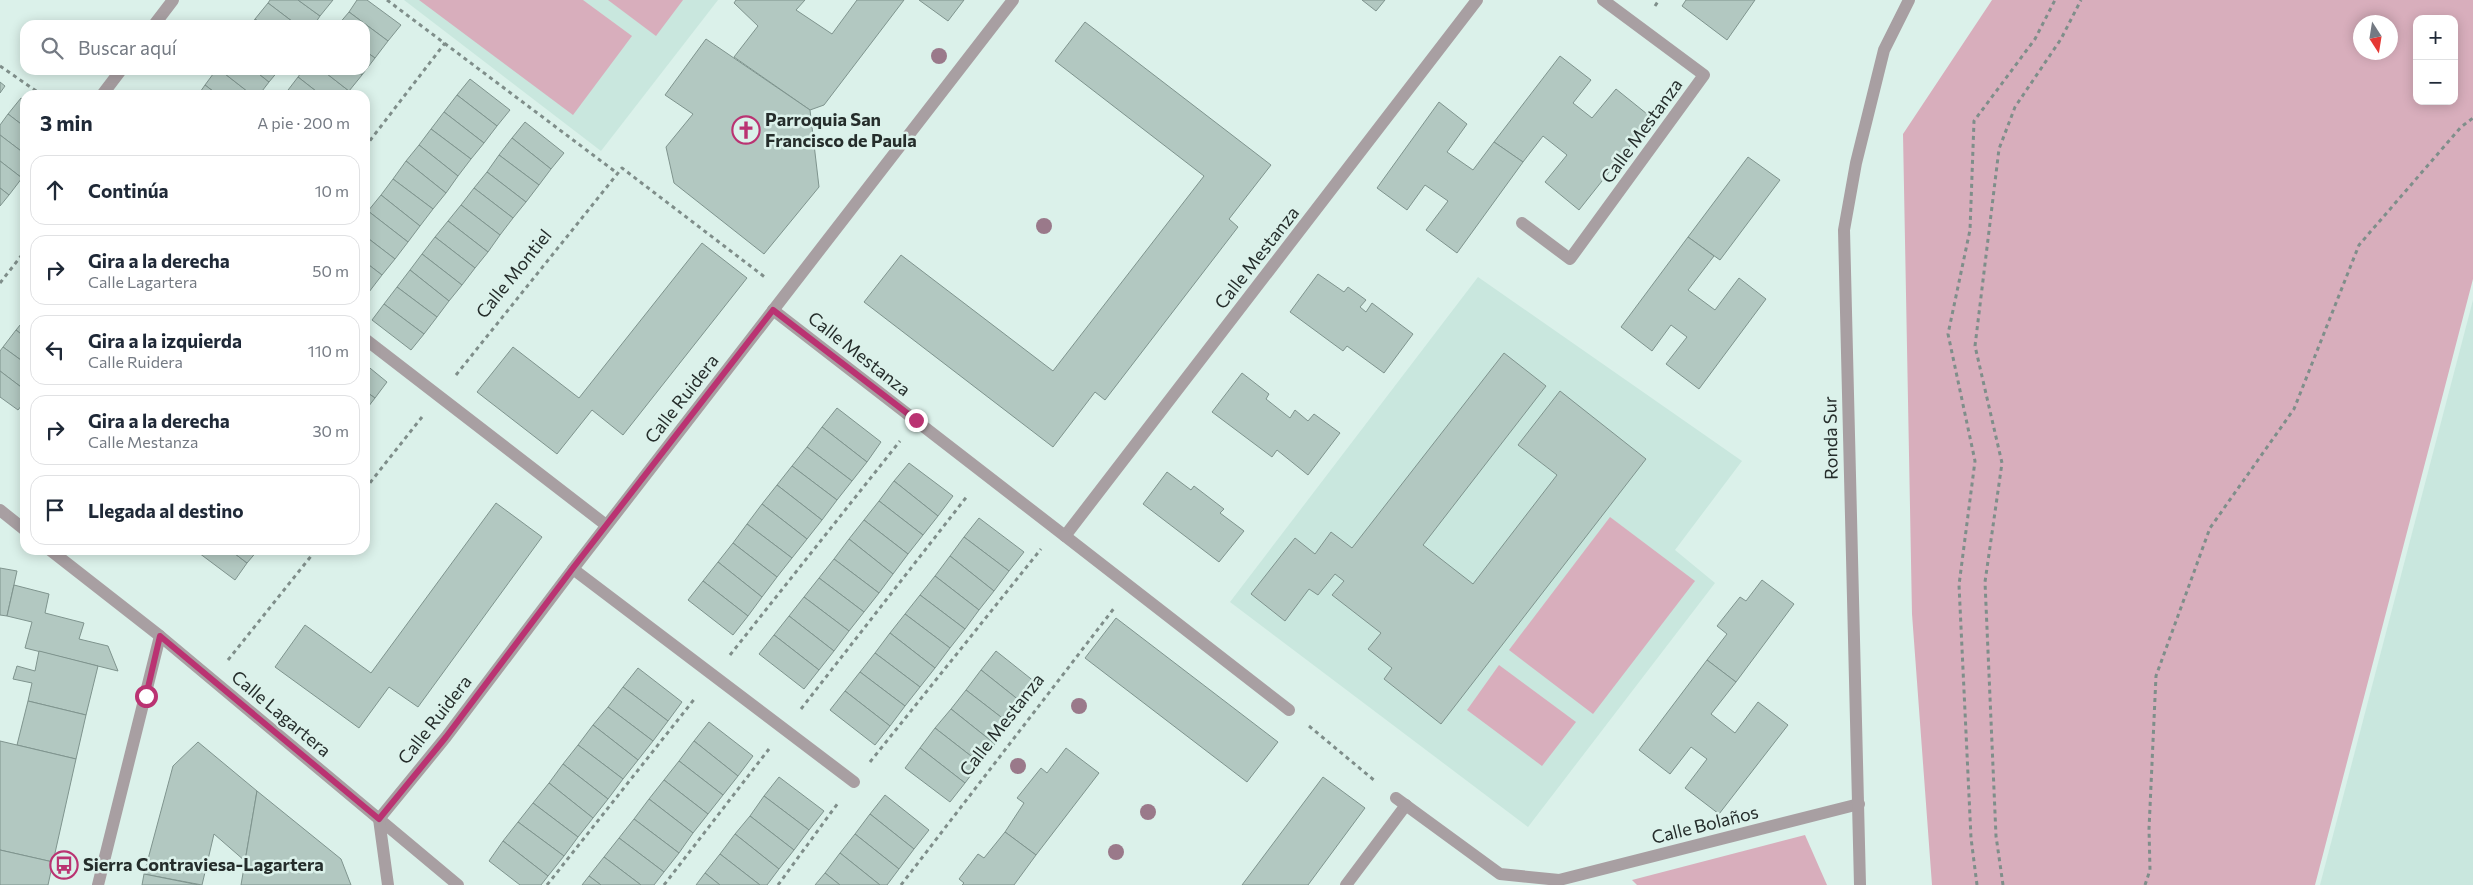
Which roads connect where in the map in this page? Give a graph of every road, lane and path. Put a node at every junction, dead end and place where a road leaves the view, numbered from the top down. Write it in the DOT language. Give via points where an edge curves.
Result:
graph roads {
  1 [pos="173,0"];
  2 [pos="387,0"];
  3 [pos="1013,0"];
  4 [pos="1477,0"];
  5 [pos="1603,0"];
  6 [pos="1909,0"];
  7 [pos="2055,0"];
  8 [pos="2081,0"];
  9 [pos="158,20"];
  10 [pos="445,43"];
  11 [pos="0,66"];
  12 [pos="116,75"];
  13 [pos="35,90"];
  14 [pos="106,90"];
  15 [pos="2473,118"];
  16 [pos="370,140"];
  17 [pos="617,173"];
  18 [pos="1522,223"];
  19 [pos="20,257"];
  20 [pos="0,283"];
  21 [pos="786,294"];
  22 [pos="773,310"];
  23 [pos="370,343"];
  24 [pos="439,396"];
  25 [pos="985,474"];
  26 [pos="370,483"];
  27 [pos="0,510"];
  28 [pos="606,525"];
  29 [pos="20,526"];
  30 [pos="1061,533"];
  31 [pos="56,555"];
  32 [pos="312,555"];
  33 [pos="573,568"];
  34 [pos="1130,587"];
  35 [pos="160,636"];
  36 [pos="212,680"];
  37 [pos="1289,710"];
  38 [pos="785,729"];
  39 [pos="854,782"];
  40 [pos="1401,802"];
  41 [pos="1860,804"];
  42 [pos="379,819"];
  43 [pos="1562,882"];
  44 [pos="98,885"];
  45 [pos="388,885"];
  46 [pos="458,885"];
  47 [pos="664,885"];
  48 [pos="778,885"];
  49 [pos="901,885"];
  50 [pos="1346,885"];
  51 [pos="1860,885"];
  52 [pos="1977,885"];
  53 [pos="2004,885"];
  54 [pos="2145,885"];
  1 -- 9 [label="street"];
  2 -- 10 [label="path"];
  3 -- 21 [label="street, Calle Ruidera"];
  4 -- 30 [label="street, Calle Mestanza"];
  5 -- 18 [label="street, Calle Mestanza" via="1704,76 1570,259"];
  6 -- 41 [label="street, Ronda Sur" via="1884,50 1856,163 1844,230 1848,465"];
  7 -- 52 [label="path" via="2035,39 1974,121 1970,230 1948,334 1975,461 1959,585 1970,838"];
  8 -- 53 [label="path" via="2061,39 2015,107 1999,149 1975,346 2002,463 1985,582 1996,836"];
  10 -- 16 [label="path"];
  10 -- 17 [label="path"];
  11 -- 13 [label="path"];
  12 -- 14 [label="street"];
  15 -- 54 [label="path" via="2461,127 2359,245 2294,409 2210,528 2156,676 2150,870"];
  17 -- 21 [label="path" via="622,168"];
  17 -- 24 [label="path, Calle Montiel"];
  19 -- 20 [label="path"];
  21 -- 22 [label="street, Calle Ruidera"];
  22 -- 25 [label="street, Calle Mestanza"];
  22 -- 28 [label="street, Calle Ruidera"];
  23 -- 24 [label="street"];
  24 -- 26 [label="path, Calle Montiel"];
  24 -- 28 [label="street"];
  25 -- 30 [label="street, Calle Mestanza"];
  25 -- 38 [label="path"];
  27 -- 29 [label="street"];
  28 -- 33 [label="street, Calle Ruidera"];
  30 -- 34 [label="street, Calle Mestanza"];
  30 -- 39 [label="path"];
  31 -- 35 [label="street, Calle Lagartera"];
  32 -- 36 [label="path"];
  33 -- 38 [label="street"];
  33 -- 42 [label="street, Calle Ruidera" via="446,737"];
  34 -- 37 [label="street, Calle Mestanza"];
  34 -- 49 [label="path, Calle Mestanza"];
  35 -- 36 [label="street, Calle Lagartera"];
  35 -- 44 [label="street"];
  36 -- 42 [label="street, Calle Lagartera"];
  37 -- 40 [label="path"];
  38 -- 39 [label="street"];
  38 -- 47 [label="path"];
  39 -- 48 [label="path"];
  40 -- 43 [label="street, Calle Bolaños" via="1500,874"];
  40 -- 50 [label="street"];
  41 -- 43 [label="street, Calle Bolaños"];
  41 -- 51 [label="street, Ronda Sur"];
  42 -- 45 [label="street"];
  42 -- 46 [label="street, Calle Lagartera"];
}
